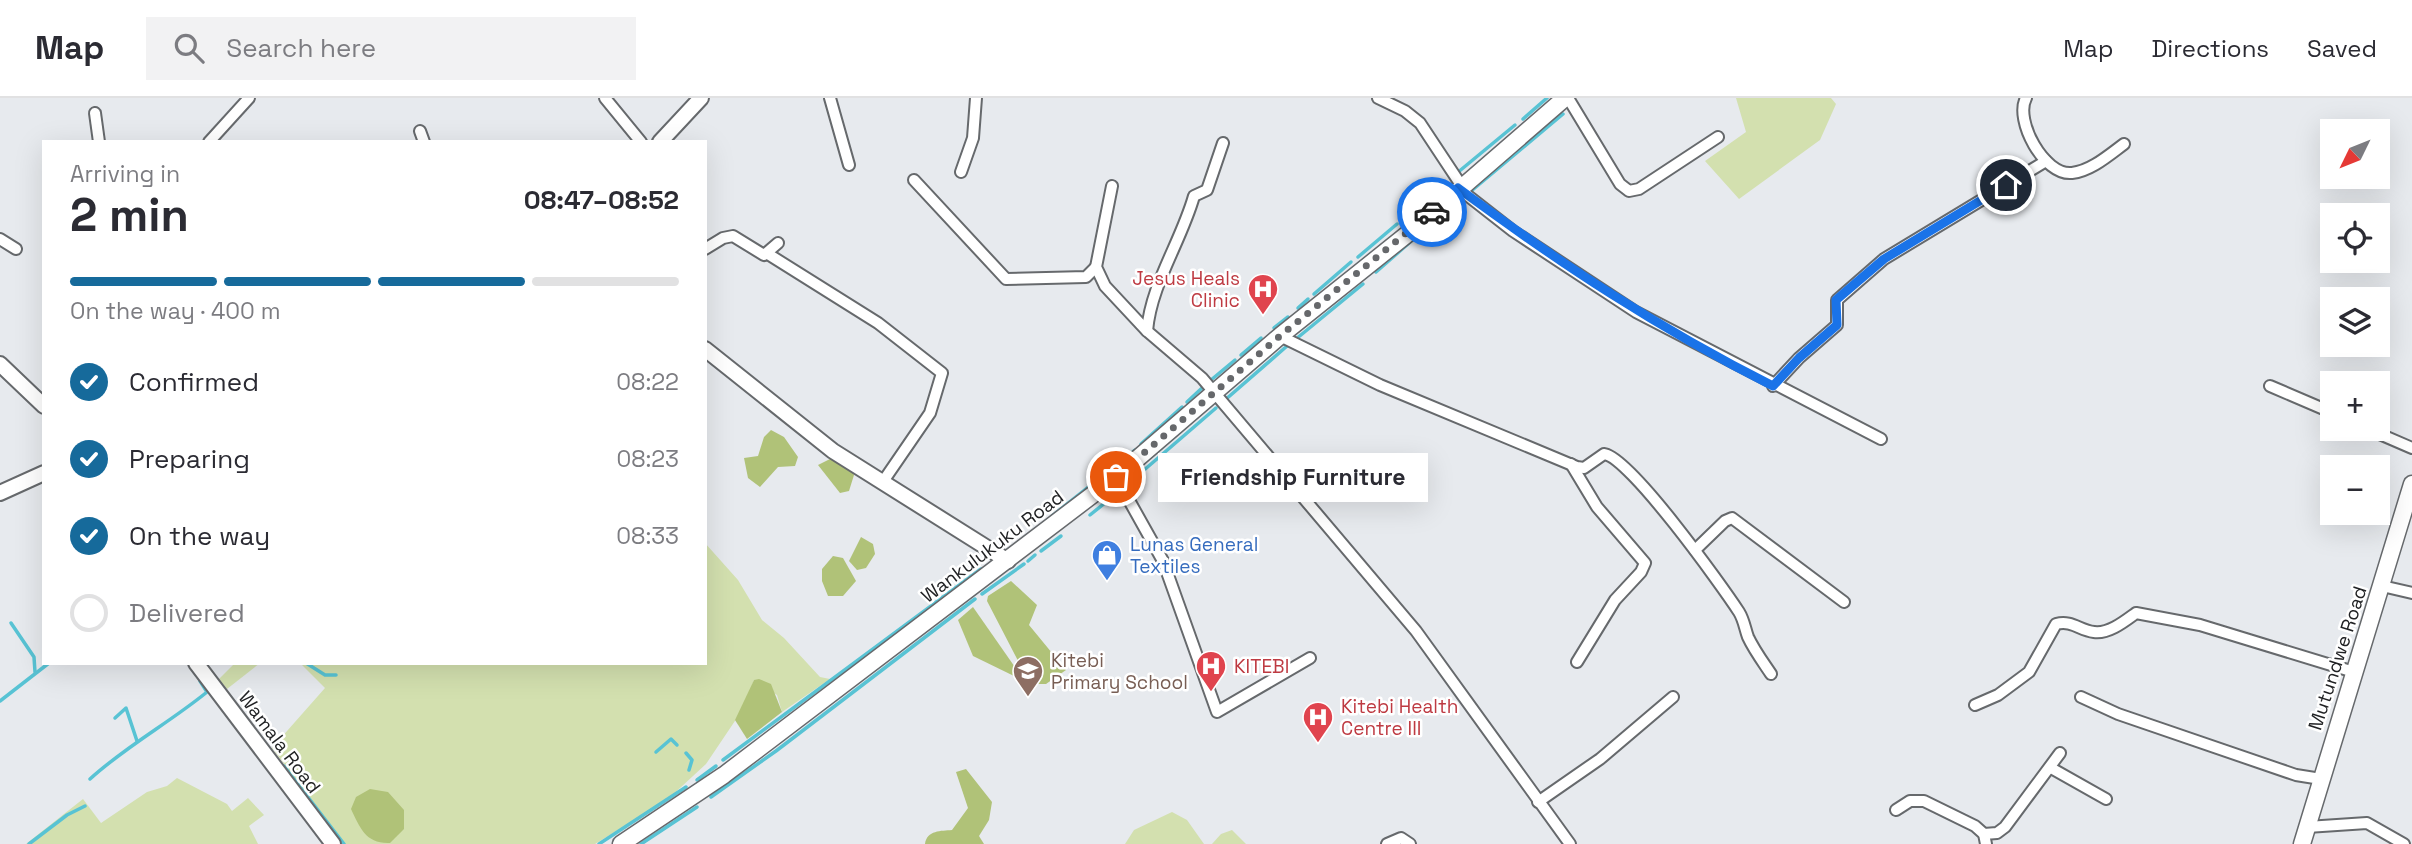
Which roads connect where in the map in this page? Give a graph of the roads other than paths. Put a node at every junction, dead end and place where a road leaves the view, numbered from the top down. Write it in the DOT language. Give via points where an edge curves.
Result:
graph roads {
  1 [pos="249,98"];
  2 [pos="605,98"];
  3 [pos="701,98"];
  4 [pos="830,98"];
  5 [pos="976,98"];
  6 [pos="1378,98"];
  7 [pos="1567,98"];
  8 [pos="2026,98"];
  9 [pos="95,113"];
  10 [pos="1718,137"];
  11 [pos="99,140"];
  12 [pos="211,140"];
  13 [pos="639,140"];
  14 [pos="662,140"];
  15 [pos="1223,143"];
  16 [pos="2124,144"];
  17 [pos="2046,161"];
  18 [pos="849,165"];
  19 [pos="961,172"];
  20 [pos="914,180"];
  21 [pos="1112,186"];
  22 [pos="1460,186"];
  23 [pos="0,239"];
  24 [pos="778,243"];
  25 [pos="707,248"];
  26 [pos="16,249"];
  27 [pos="768,254"];
  28 [pos="1096,267"];
  29 [pos="1147,331"];
  30 [pos="1280,336"];
  31 [pos="707,351"];
  32 [pos="0,364"];
  33 [pos="1773,386"];
  34 [pos="2270,386"];
  35 [pos="1214,393"];
  36 [pos="42,403"];
  37 [pos="2320,407"];
  38 [pos="2390,438"];
  39 [pos="1881,439"];
  40 [pos="2412,448"];
  41 [pos="1571,464"];
  42 [pos="42,474"];
  43 [pos="1116,477"];
  44 [pos="882,482"];
  45 [pos="2412,484"];
  46 [pos="0,493"];
  47 [pos="1695,550"];
  48 [pos="1008,561"];
  49 [pos="2382,586"];
  50 [pos="2412,593"];
  51 [pos="1844,602"];
  52 [pos="1310,658"];
  53 [pos="1577,662"];
  54 [pos="198,665"];
  55 [pos="2354,671"];
  56 [pos="1771,674"];
  57 [pos="1673,697"];
  58 [pos="2081,697"];
  59 [pos="1975,705"];
  60 [pos="2060,753"];
  61 [pos="2051,768"];
  62 [pos="2321,779"];
  63 [pos="2106,799"];
  64 [pos="1538,802"];
  65 [pos="1896,810"];
  66 [pos="2307,827"];
  67 [pos="1985,839"];
  68 [pos="333,844"];
  69 [pos="621,844"];
  70 [pos="1387,844"];
  71 [pos="1410,844"];
  72 [pos="1570,844"];
  73 [pos="2302,844"];
  74 [pos="2404,844"];
  1 -- 12 [label="street"];
  2 -- 13 [label="street"];
  3 -- 14 [label="street"];
  4 -- 18 [label="street"];
  5 -- 19 [label="street" via="973,138"];
  6 -- 22 [label="street" via="1420,123"];
  7 -- 10 [label="street" via="1620,184 1629,191"];
  7 -- 22 [label="main road, Wankulukuku Road"];
  8 -- 17 [label="street" via="2025,120"];
  9 -- 11 [label="street"];
  15 -- 29 [label="street" via="1207,190 1194,197 1153,297"];
  16 -- 17 [label="street" via="2104,160 2071,173"];
  17 -- 33 [label="street" via="1876,266 1836,300 1837,325"];
  20 -- 28 [label="street" via="1006,279 1086,277"];
  21 -- 28 [label="street"];
  22 -- 30 [label="main road, Wankulukuku Road"];
  22 -- 33 [label="street" via="1513,231 1636,312"];
  23 -- 26 [label="street"];
  24 -- 27 [label="street"];
  25 -- 27 [label="street" via="733,236"];
  27 -- 44 [label="street" via="878,323 942,373 930,413"];
  28 -- 29 [label="street" via="1105,286"];
  29 -- 35 [label="street"];
  30 -- 35 [label="main road, Wankulukuku Road"];
  30 -- 41 [label="street" via="1380,385"];
  31 -- 44 [label="street" via="803,430"];
  32 -- 36 [label="street"];
  33 -- 39 [label="street"];
  34 -- 37 [label="street"];
  35 -- 43 [label="main road, Wankulukuku Road"];
  35 -- 64 [label="street" via="1416,631"];
  38 -- 40 [label="street"];
  41 -- 47 [label="street" via="1584,468 1604,454 1614,457"];
  41 -- 53 [label="street" via="1597,507 1645,563 1615,600"];
  42 -- 46 [label="street"];
  43 -- 48 [label="main road, Wankulukuku Road"];
  43 -- 52 [label="street" via="1163,561 1217,712"];
  44 -- 48 [label="street"];
  45 -- 49 [label="main road, Mutundwe Road"];
  47 -- 51 [label="street" via="1732,518"];
  47 -- 56 [label="street" via="1737,609"];
  48 -- 69 [label="main road, Wankulukuku Road" via="724,775"];
  49 -- 50 [label="street"];
  49 -- 55 [label="main road, Mutundwe Road"];
  54 -- 68 [label="street, Wamala Road"];
  55 -- 59 [label="street" via="2200,625 2136,613 2106,631 2094,632 2067,621 2056,624 2029,671 1998,695"];
  55 -- 62 [label="main road, Mutundwe Road"];
  57 -- 64 [label="street" via="1600,759"];
  58 -- 62 [label="street" via="2296,775"];
  60 -- 61 [label="street"];
  61 -- 63 [label="street"];
  61 -- 67 [label="street" via="2005,827"];
  62 -- 66 [label="main road, Mutundwe Road"];
  64 -- 72 [label="street"];
  65 -- 67 [label="street" via="1910,801 1924,801 1975,826"];
  66 -- 73 [label="main road, Mutundwe Road"];
  66 -- 74 [label="street" via="2367,823"];
  70 -- 71 [label="street" via="1401,838"];
}
